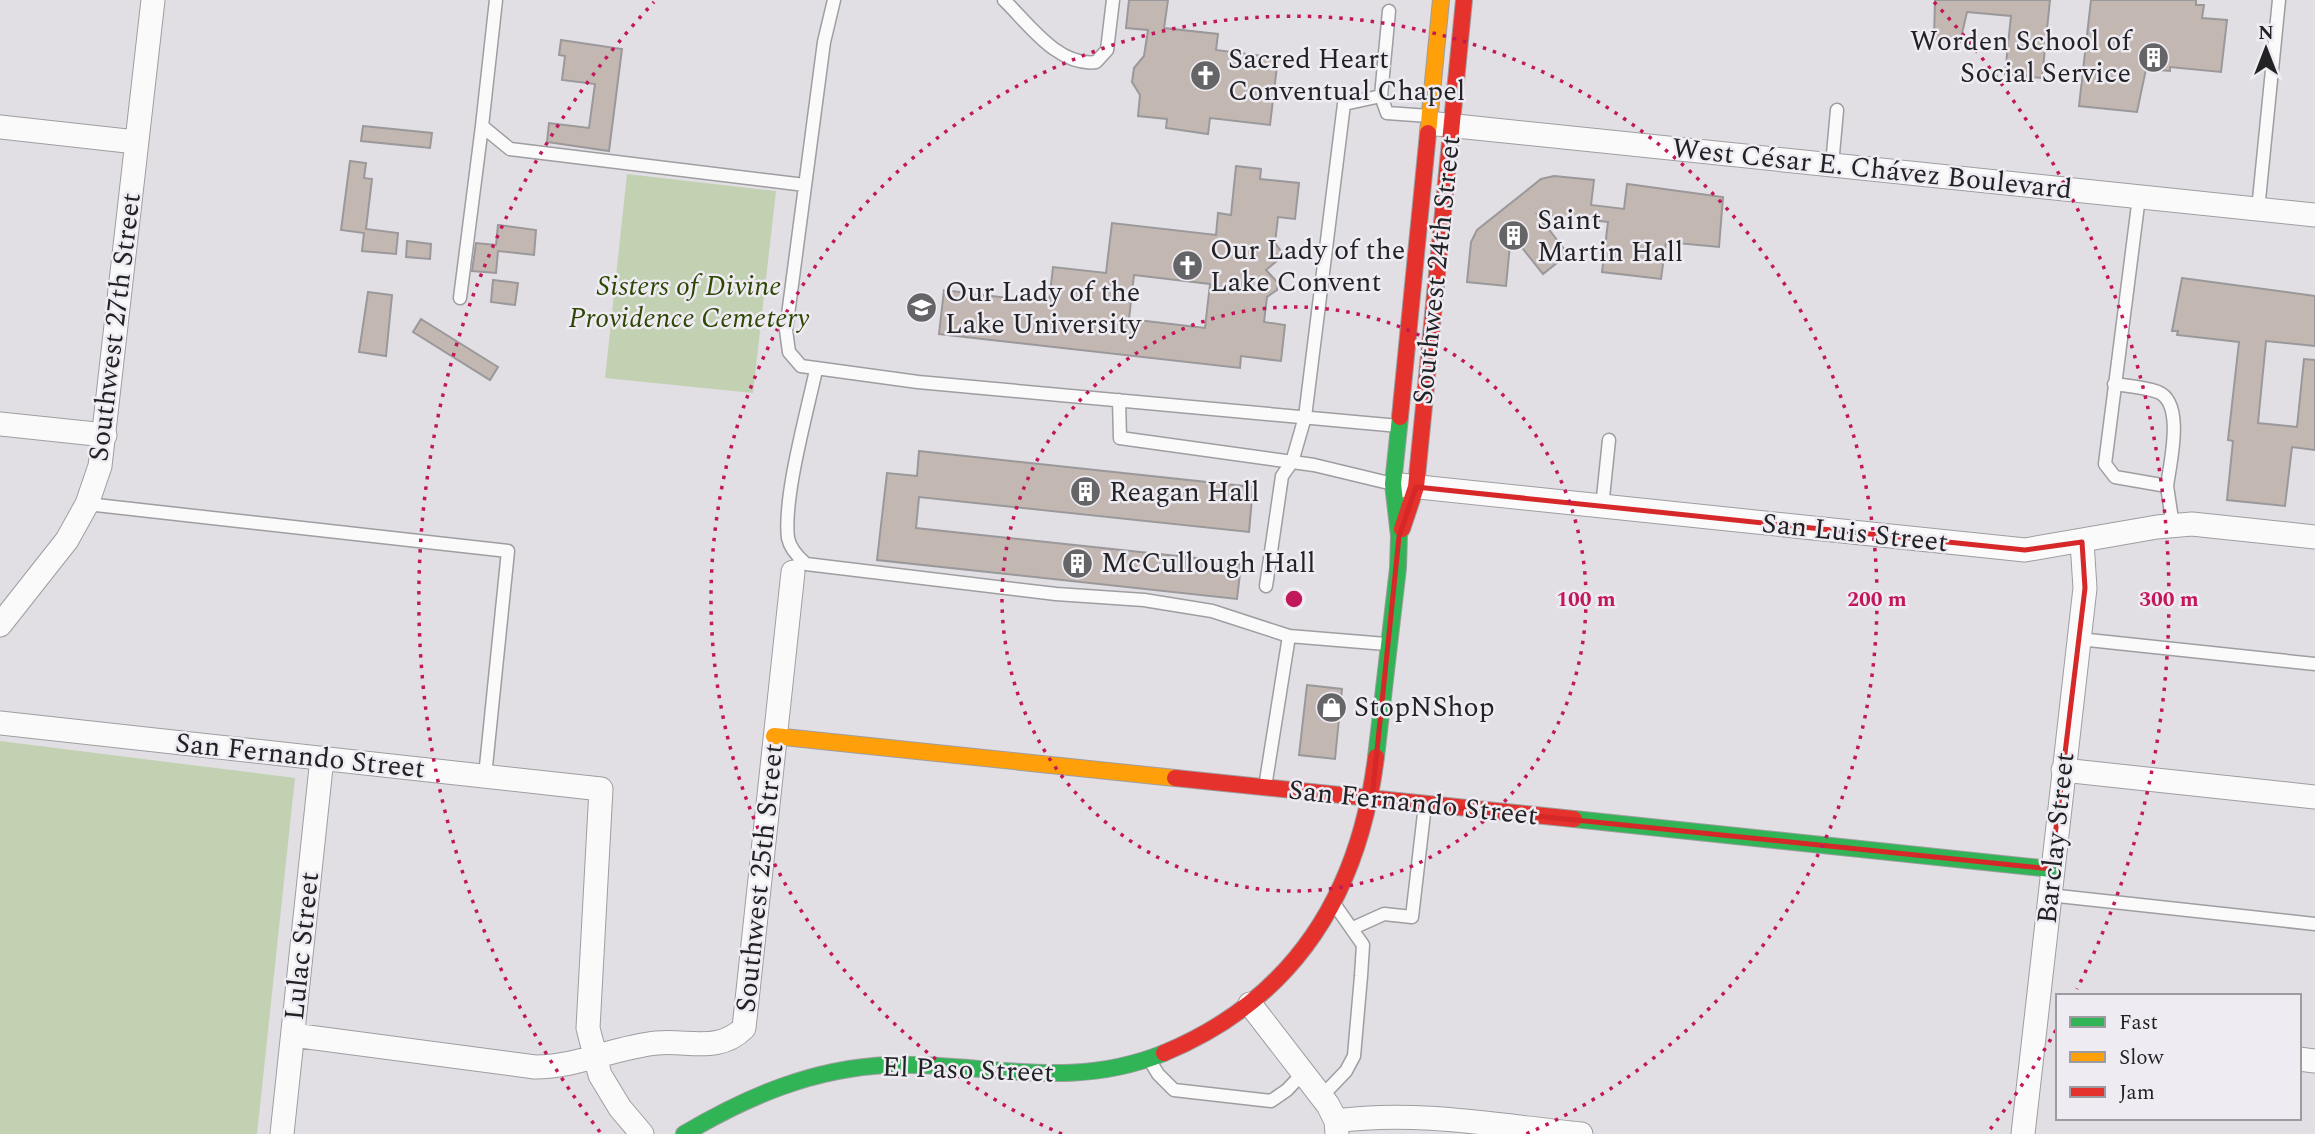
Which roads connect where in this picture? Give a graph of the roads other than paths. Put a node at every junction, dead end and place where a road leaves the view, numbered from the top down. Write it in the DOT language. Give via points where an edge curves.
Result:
graph roads {
  1 [pos="153,0"];
  2 [pos="496,0"];
  3 [pos="834,0"];
  4 [pos="1004,0"];
  5 [pos="1113,0"];
  6 [pos="1441,0"];
  7 [pos="1464,0"];
  8 [pos="2279,0"];
  9 [pos="1389,11"];
  10 [pos="1381,96"];
  11 [pos="1837,110"];
  12 [pos="1429,120"];
  13 [pos="482,125"];
  14 [pos="1452,125"];
  15 [pos="0,127"];
  16 [pos="136,142"];
  17 [pos="1832,165"];
  18 [pos="805,185"];
  19 [pos="2139,197"];
  20 [pos="2258,210"];
  21 [pos="2315,215"];
  22 [pos="460,298"];
  23 [pos="816,370"];
  24 [pos="2114,384"];
  25 [pos="1119,400"];
  26 [pos="1305,417"];
  27 [pos="0,424"];
  28 [pos="1400,426"];
  29 [pos="105,435"];
  30 [pos="1609,440"];
  31 [pos="1292,462"];
  32 [pos="1393,484"];
  33 [pos="2167,486"];
  34 [pos="1416,487"];
  35 [pos="87,505"];
  36 [pos="1602,507"];
  37 [pos="2173,526"];
  38 [pos="1399,537"];
  39 [pos="2315,537"];
  40 [pos="2082,542"];
  41 [pos="795,564"];
  42 [pos="1266,586"];
  43 [pos="0,625"];
  44 [pos="1289,636"];
  45 [pos="2079,639"];
  46 [pos="1388,644"];
  47 [pos="2315,664"];
  48 [pos="0,723"];
  49 [pos="774,736"];
  50 [pos="322,758"];
  51 [pos="2063,770"];
  52 [pos="485,776"];
  53 [pos="1265,788"];
  54 [pos="2315,797"];
  55 [pos="1372,799"];
  56 [pos="1425,804"];
  57 [pos="2051,869"];
  58 [pos="2049,895"];
  59 [pos="1335,905"];
  60 [pos="2315,924"];
  61 [pos="1353,928"];
  62 [pos="1250,1004"];
  63 [pos="293,1035"];
  64 [pos="2047,1035"];
  65 [pos="595,1057"];
  66 [pos="1149,1059"];
  67 [pos="1303,1073"];
  68 [pos="1321,1097"];
  69 [pos="1337,1127"];
  70 [pos="282,1134"];
  71 [pos="642,1134"];
  72 [pos="684,1134"];
  73 [pos="1580,1134"];
  74 [pos="2023,1134"];
  1 -- 16 [label="street, Southwest 27th Street"];
  2 -- 13 [label="lane"];
  3 -- 18 [label="lane"];
  4 -- 5 [label="lane" via="1044,41 1086,64 1096,62 1107,50"];
  6 -- 12 [label="main road, Southwest 24th Street"];
  7 -- 14 [label="main road, Southwest 24th Street"];
  8 -- 20 [label="lane"];
  9 -- 10 [label="lane"];
  10 -- 12 [label="lane" via="1387,113"];
  10 -- 26 [label="lane" via="1345,104"];
  11 -- 17 [label="lane"];
  12 -- 14 [label="street, West César E. Chávez Boulevard"];
  12 -- 28 [label="main road, Southwest 24th Street"];
  13 -- 18 [label="lane" via="510,149"];
  13 -- 22 [label="lane"];
  14 -- 17 [label="street, West César E. Chávez Boulevard"];
  14 -- 34 [label="main road, Southwest 24th Street"];
  15 -- 16 [label="street"];
  16 -- 29 [label="street, Southwest 27th Street"];
  17 -- 19 [label="street, West César E. Chávez Boulevard"];
  18 -- 23 [label="lane" via="787,342 801,366"];
  19 -- 20 [label="street, West César E. Chávez Boulevard"];
  19 -- 24 [label="lane"];
  20 -- 21 [label="street, West César E. Chávez Boulevard"];
  23 -- 25 [label="lane"];
  23 -- 41 [label="lane" via="790,506 788,539"];
  24 -- 33 [label="lane" via="2159,393 2168,401 2175,420"];
  24 -- 33 [label="lane" via="2105,464 2115,477"];
  25 -- 26 [label="lane"];
  25 -- 31 [label="lane" via="1120,438"];
  26 -- 28 [label="lane"];
  26 -- 31 [label="lane"];
  27 -- 29 [label="street"];
  28 -- 32 [label="main road, Southwest 24th Street"];
  29 -- 35 [label="street, Southwest 27th Street"];
  30 -- 36 [label="lane"];
  31 -- 32 [label="lane"];
  31 -- 42 [label="lane" via="1282,476"];
  32 -- 34 [label="street, San Luis Street"];
  32 -- 38 [label="main road, Southwest 24th Street"];
  33 -- 37 [label="lane"];
  34 -- 36 [label="street, San Luis Street"];
  34 -- 38 [label="main road, Southwest 24th Street"];
  35 -- 43 [label="street, Southwest 27th Street" via="67,540"];
  35 -- 52 [label="lane" via="508,551"];
  36 -- 40 [label="street, San Luis Street" via="2025,550"];
  37 -- 39 [label="street, San Luis Street"];
  37 -- 40 [label="street, San Luis Street"];
  38 -- 46 [label="main road, Southwest 24th Street"];
  40 -- 45 [label="street, Barclay Street" via="2085,588"];
  41 -- 44 [label="lane" via="1144,600 1212,611"];
  41 -- 49 [label="street, Southwest 25th Street"];
  44 -- 46 [label="lane"];
  44 -- 53 [label="lane"];
  45 -- 47 [label="lane"];
  45 -- 51 [label="street, Barclay Street"];
  46 -- 55 [label="main road, Southwest 24th Street"];
  48 -- 50 [label="street, San Fernando Street"];
  49 -- 53 [label="main road, San Fernando Street"];
  49 -- 65 [label="street, Southwest 25th Street" via="744,1028 716,1045 650,1044"];
  50 -- 52 [label="street, San Fernando Street"];
  50 -- 63 [label="street, Lulac Street"];
  51 -- 54 [label="street"];
  51 -- 57 [label="street, Barclay Street"];
  52 -- 65 [label="street, San Fernando Street" via="601,789 588,984 588,1028"];
  53 -- 55 [label="main road, San Fernando Street"];
  55 -- 56 [label="main road, San Fernando Street"];
  55 -- 59 [label="main road, Southwest 24th Street" via="1350,873"];
  56 -- 57 [label="main road, San Fernando Street"];
  56 -- 61 [label="lane" via="1412,917 1384,914"];
  57 -- 58 [label="street, Barclay Street"];
  58 -- 60 [label="lane"];
  58 -- 64 [label="street, Barclay Street"];
  59 -- 61 [label="lane"];
  59 -- 62 [label="main road, Southwest 24th Street" via="1294,964"];
  61 -- 68 [label="lane" via="1363,945 1354,1056"];
  62 -- 66 [label="main road, El Paso Street"];
  62 -- 67 [label="street"];
  63 -- 65 [label="street" via="535,1067"];
  63 -- 70 [label="street, Lulac Street"];
  64 -- 74 [label="street, Barclay Street"];
  65 -- 71 [label="street" via="620,1108"];
  66 -- 67 [label="lane" via="1174,1090 1271,1101"];
  66 -- 72 [label="main road, El Paso Street" via="1103,1071 1031,1076 924,1065 870,1065 818,1073 745,1099"];
  67 -- 68 [label="street"];
  68 -- 69 [label="street"];
  69 -- 73 [label="street" via="1378,1115"];
}
